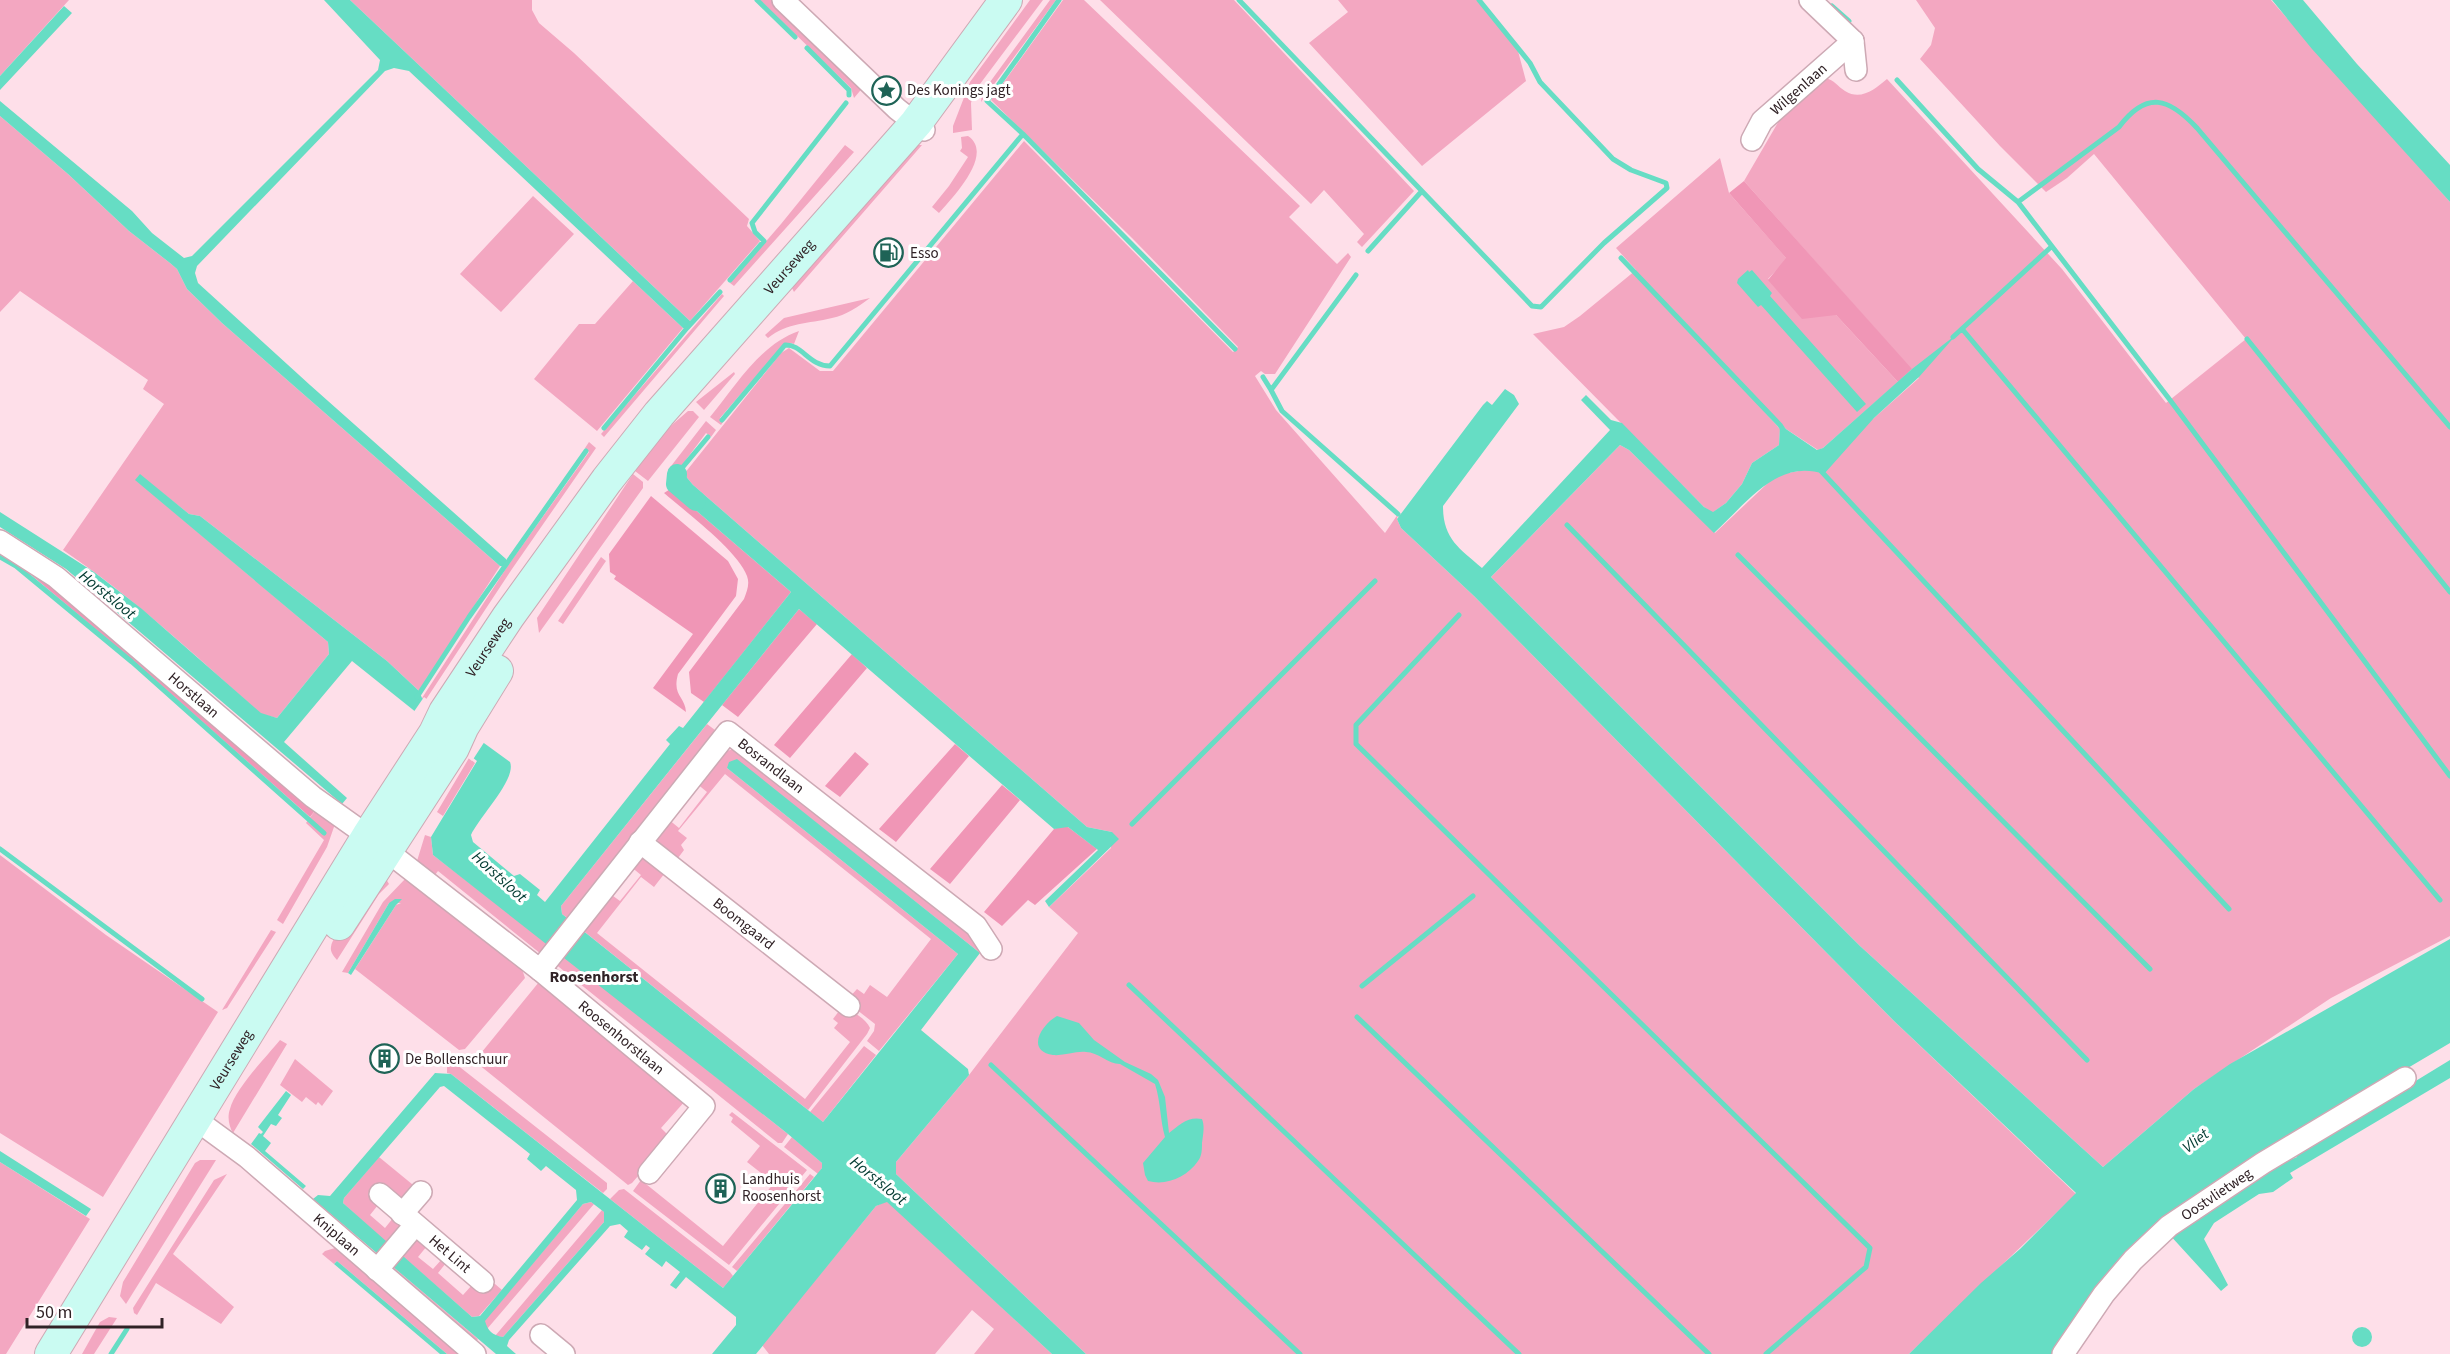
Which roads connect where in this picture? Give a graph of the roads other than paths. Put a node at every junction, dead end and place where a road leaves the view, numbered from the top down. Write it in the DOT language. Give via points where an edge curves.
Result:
graph roads {
  1 [pos="783,0"];
  2 [pos="1006,0"];
  3 [pos="1028,0"];
  4 [pos="1810,0"];
  5 [pos="1853,41"];
  6 [pos="1857,70"];
  7 [pos="941,101"];
  8 [pos="920,127"];
  9 [pos="1752,140"];
  10 [pos="0,541"];
  11 [pos="640,842"];
  12 [pos="377,844"];
  13 [pos="991,949"];
  14 [pos="545,963"];
  15 [pos="849,1006"];
  16 [pos="2406,1078"];
  17 [pos="202,1124"];
  18 [pos="649,1173"];
  19 [pos="421,1192"];
  20 [pos="380,1194"];
  21 [pos="409,1220"];
  22 [pos="379,1267"];
  23 [pos="483,1282"];
  24 [pos="541,1335"];
  25 [pos="51,1354"];
  26 [pos="75,1354"];
  27 [pos="476,1354"];
  28 [pos="564,1354"];
  29 [pos="2063,1354"];
  1 -- 8 [label="street"];
  2 -- 7 [label="main road, Veurseweg"];
  3 -- 7 [label="main road, Veurseweg"];
  4 -- 5 [label="street"];
  5 -- 6 [label="street"];
  5 -- 9 [label="street, Wilgenlaan" via="1762,121"];
  7 -- 8 [label="main road, Veurseweg"];
  8 -- 12 [label="main road, Veurseweg" via="659,414 555,550"];
  10 -- 12 [label="street, Horstlaan" via="56,577 313,797"];
  11 -- 13 [label="street, Bosrandlaan" via="728,732 976,926"];
  11 -- 14 [label="street, Bosrandlaan"];
  11 -- 15 [label="street, Boomgaard"];
  12 -- 14 [label="street, Roosenhorstlaan"];
  12 -- 17 [label="main road, Veurseweg"];
  14 -- 18 [label="street, Roosenhorstlaan" via="704,1106"];
  16 -- 29 [label="street, Oostvlietweg" via="2263,1163 2174,1222 2104,1294"];
  17 -- 22 [label="street, Kniplaan"];
  17 -- 25 [label="main road, Veurseweg"];
  17 -- 26 [label="main road, Veurseweg"];
  19 -- 21 [label="street, Het Lint"];
  20 -- 21 [label="street, Het Lint"];
  21 -- 22 [label="street, Het Lint" via="398,1246"];
  21 -- 23 [label="street, Het Lint"];
  22 -- 27 [label="street, Kniplaan"];
  24 -- 28 [label="street"];
}
